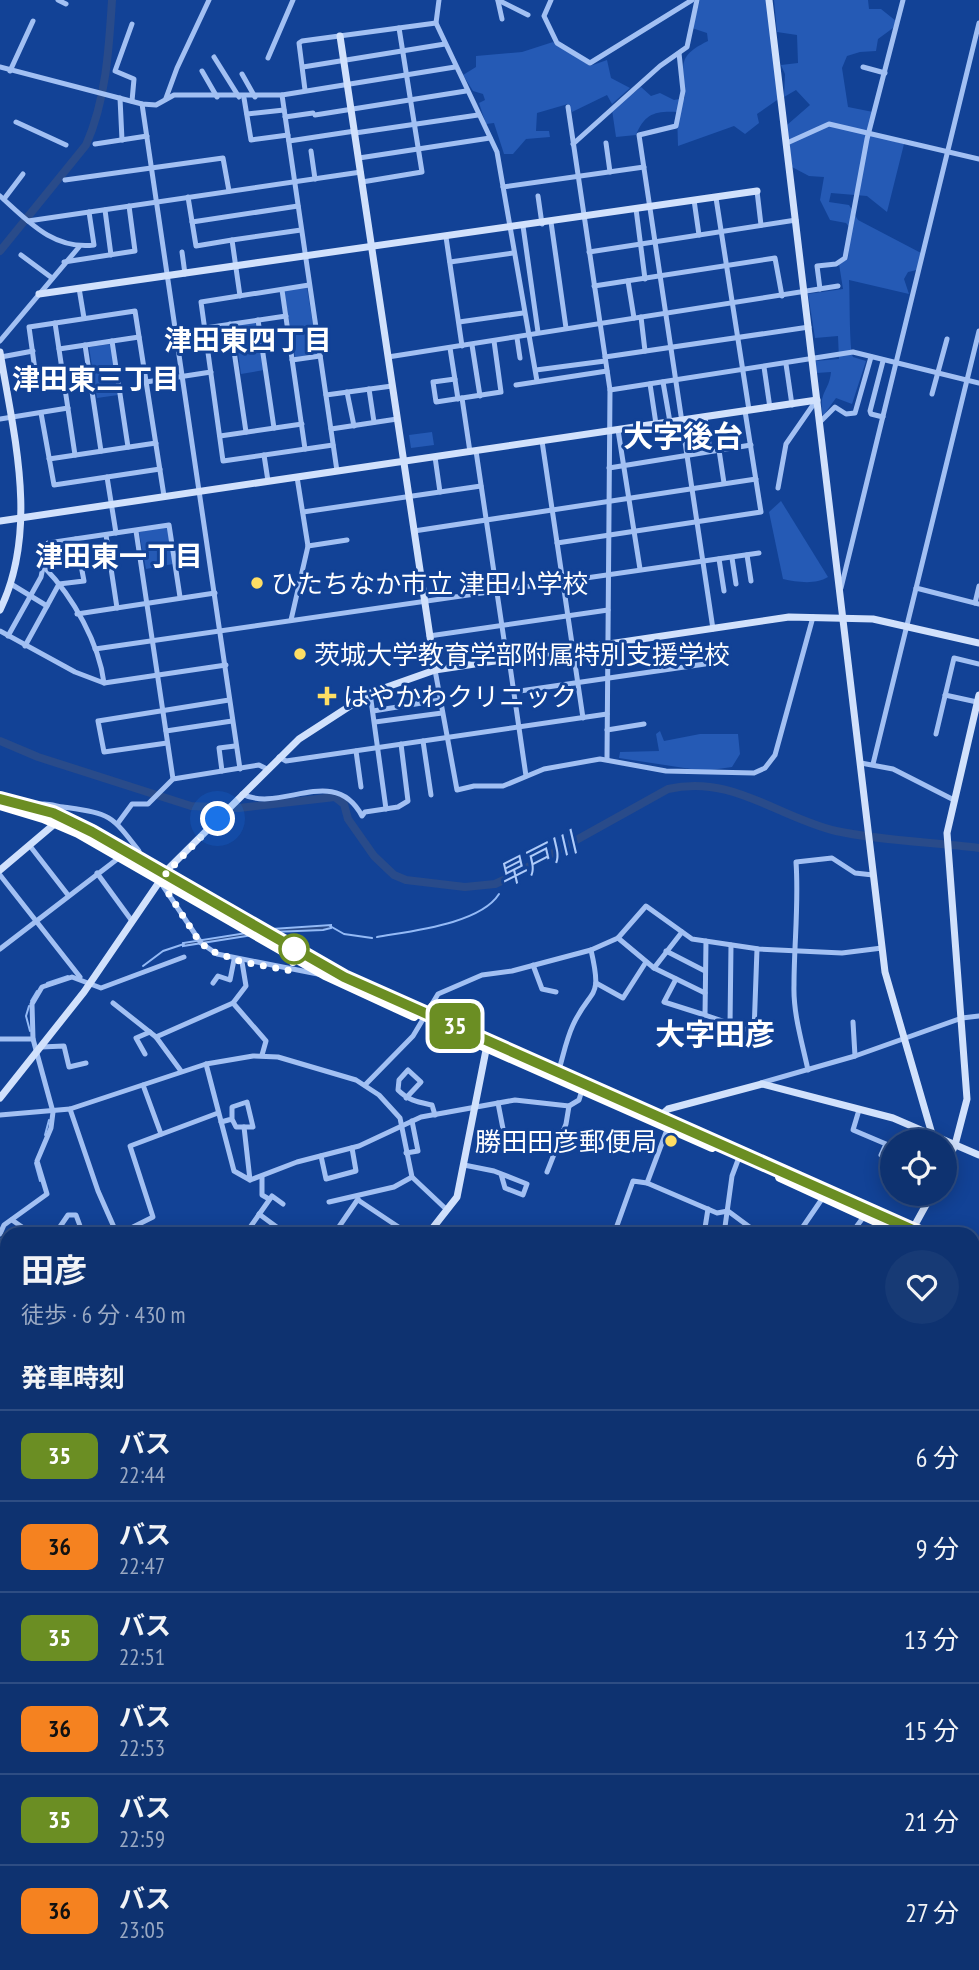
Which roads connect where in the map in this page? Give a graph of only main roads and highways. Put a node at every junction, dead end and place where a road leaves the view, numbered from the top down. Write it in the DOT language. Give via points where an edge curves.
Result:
graph roads {
  1 [pos="0,799"];
  2 [pos="0,806"];
  3 [pos="59,820"];
  4 [pos="162,877"];
  5 [pos="557,1075"];
  6 [pos="657,1118"];
  7 [pos="826,1193"];
  8 [pos="896,1227"];
  9 [pos="899,1227"];
  1 -- 3 [label="highway" via="31,806"];
  2 -- 3 [label="highway"];
  3 -- 4 [label="highway"];
  3 -- 4 [label="highway"];
  4 -- 5 [label="highway" via="327,972"];
  5 -- 6 [label="highway"];
  5 -- 6 [label="highway" via="582,1090"];
  6 -- 7 [label="highway"];
  7 -- 8 [label="highway"];
  7 -- 9 [label="highway"];
}
